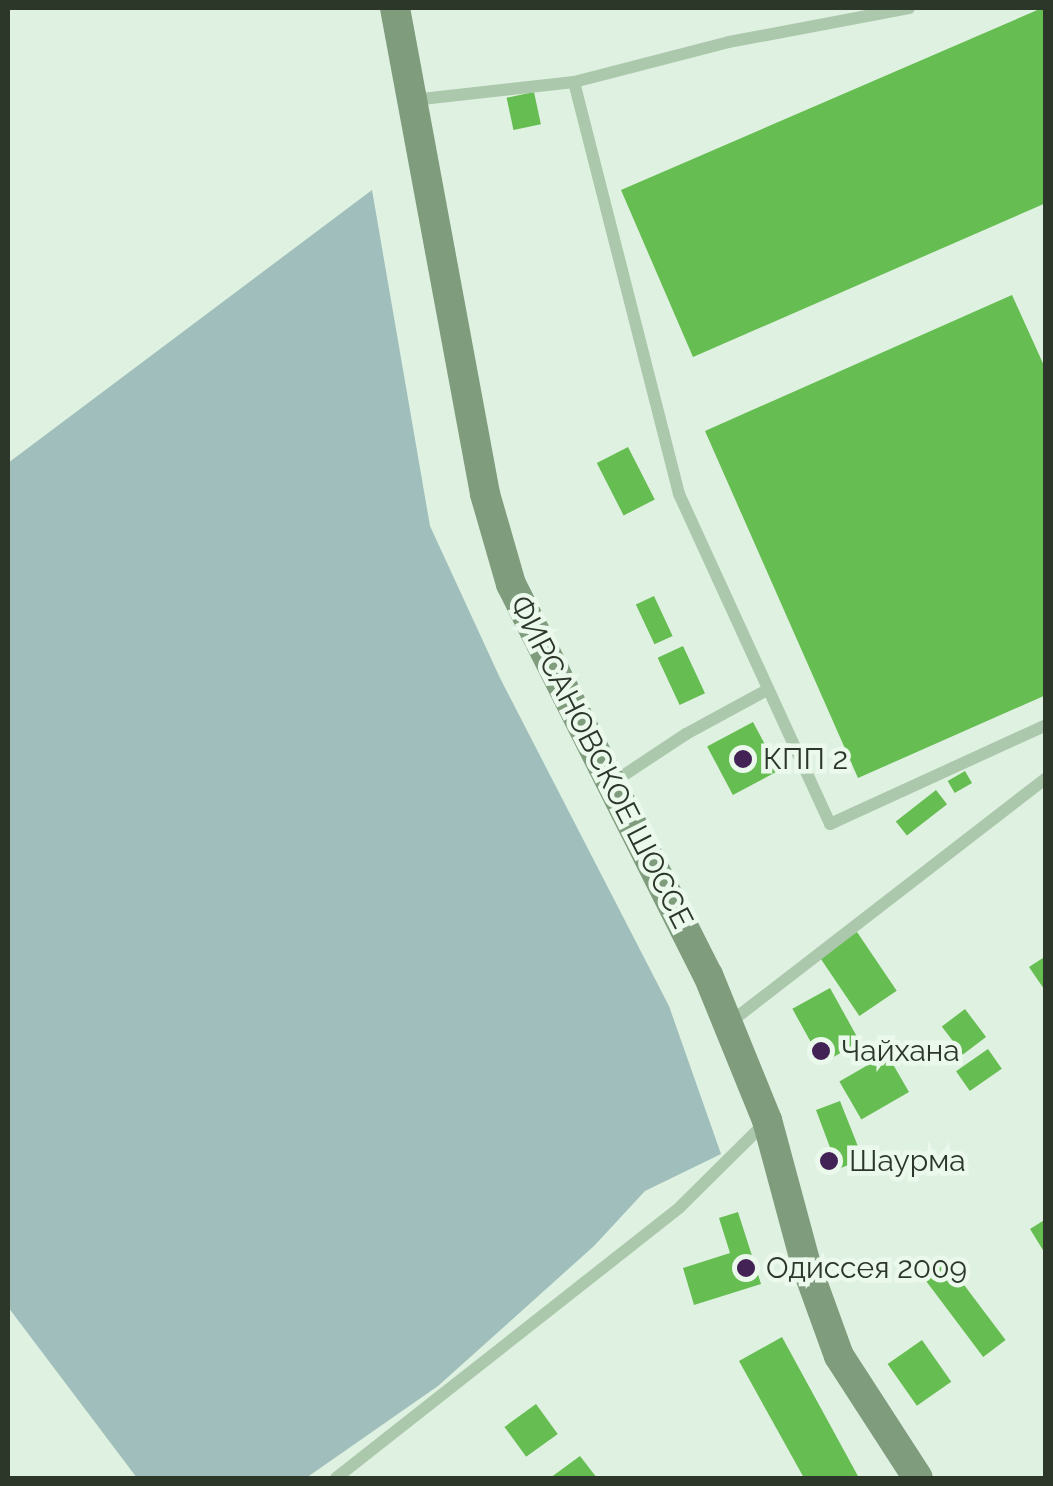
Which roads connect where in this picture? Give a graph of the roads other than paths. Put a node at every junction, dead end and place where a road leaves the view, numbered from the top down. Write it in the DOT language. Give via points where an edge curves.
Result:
graph roads {
  1 [pos="395,8"];
  2 [pos="910,8"];
  3 [pos="574,82"];
  4 [pos="411,100"];
  5 [pos="767,690"];
  6 [pos="1046,726"];
  7 [pos="1046,778"];
  8 [pos="612,783"];
  9 [pos="728,1024"];
  10 [pos="767,1120"];
  11 [pos="336,1478"];
  12 [pos="918,1478"];
  1 -- 4 [label="main road, ФИРСАНОВСКОЕ ШОССЕ"];
  2 -- 3 [label="lane" via="729,42"];
  3 -- 4 [label="lane"];
  3 -- 5 [label="lane" via="679,494"];
  4 -- 8 [label="main road, ФИРСАНОВСКОЕ ШОССЕ" via="498,541 512,584"];
  5 -- 6 [label="lane" via="830,824"];
  5 -- 8 [label="lane"];
  7 -- 9 [label="lane"];
  8 -- 9 [label="main road, ФИРСАНОВСКОЕ ШОССЕ"];
  9 -- 10 [label="main road, ФИРСАНОВСКОЕ ШОССЕ"];
  10 -- 11 [label="lane" via="680,1206"];
  10 -- 12 [label="main road, ФИРСАНОВСКОЕ ШОССЕ" via="806,1264 840,1356"];
}
